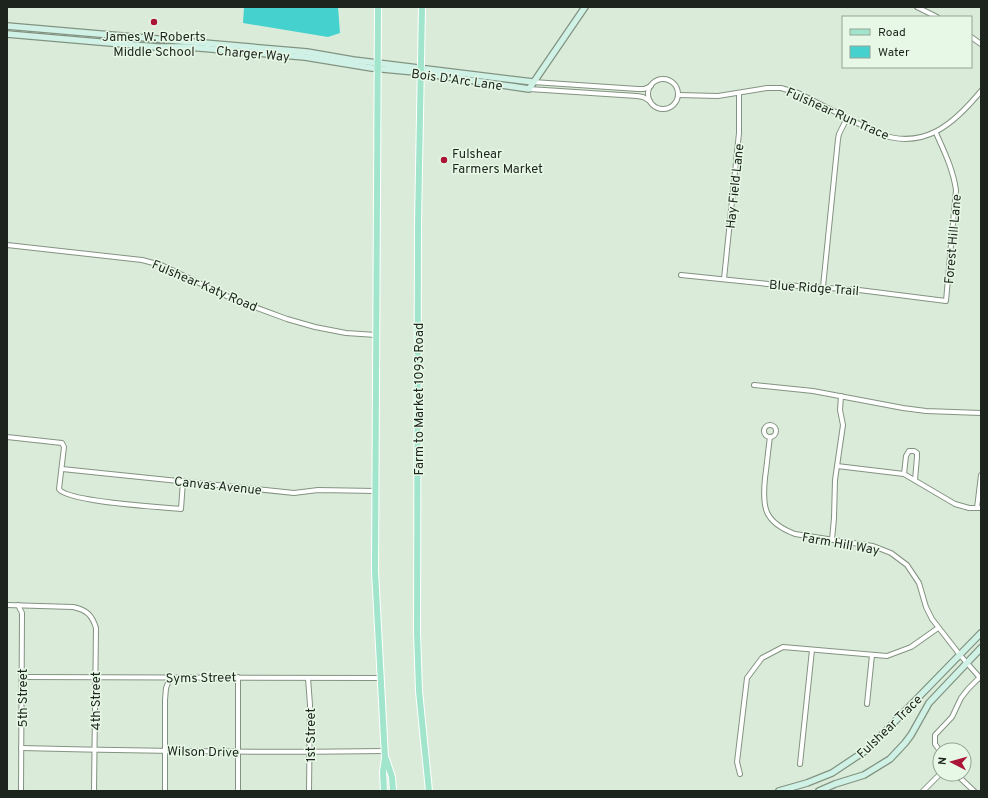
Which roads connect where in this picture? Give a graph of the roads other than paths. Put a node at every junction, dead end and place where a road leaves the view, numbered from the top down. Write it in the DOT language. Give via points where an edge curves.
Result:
graph roads {
  1 [pos="378,7"];
  2 [pos="422,7"];
  3 [pos="585,7"];
  4 [pos="917,7"];
  5 [pos="935,16"];
  6 [pos="7,26"];
  7 [pos="7,34"];
  8 [pos="972,38"];
  9 [pos="981,44"];
  10 [pos="378,65"];
  11 [pos="421,70"];
  12 [pos="533,82"];
  13 [pos="651,86"];
  14 [pos="529,89"];
  15 [pos="981,91"];
  16 [pos="740,93"];
  17 [pos="678,95"];
  18 [pos="650,101"];
  19 [pos="847,118"];
  20 [pos="936,133"];
  21 [pos="7,245"];
  22 [pos="681,275"];
  23 [pos="724,279"];
  24 [pos="823,287"];
  25 [pos="946,301"];
  26 [pos="376,335"];
  27 [pos="754,385"];
  28 [pos="840,396"];
  29 [pos="981,413"];
  30 [pos="7,437"];
  31 [pos="770,437"];
  32 [pos="837,466"];
  33 [pos="62,469"];
  34 [pos="904,474"];
  35 [pos="981,475"];
  36 [pos="914,480"];
  37 [pos="183,481"];
  38 [pos="376,491"];
  39 [pos="979,508"];
  40 [pos="832,540"];
  41 [pos="7,605"];
  42 [pos="18,605"];
  43 [pos="938,628"];
  44 [pos="981,633"];
  45 [pos="981,648"];
  46 [pos="812,650"];
  47 [pos="870,655"];
  48 [pos="960,655"];
  49 [pos="967,663"];
  50 [pos="22,677"];
  51 [pos="238,677"];
  52 [pos="980,677"];
  53 [pos="95,678"];
  54 [pos="170,678"];
  55 [pos="308,678"];
  56 [pos="381,678"];
  57 [pos="866,704"];
  58 [pos="934,742"];
  59 [pos="21,748"];
  60 [pos="95,750"];
  61 [pos="166,750"];
  62 [pos="239,751"];
  63 [pos="385,751"];
  64 [pos="310,752"];
  65 [pos="385,758"];
  66 [pos="800,764"];
  67 [pos="740,774"];
  68 [pos="932,782"];
  69 [pos="963,782"];
  70 [pos="21,791"];
  71 [pos="94,791"];
  72 [pos="165,791"];
  73 [pos="238,791"];
  74 [pos="309,791"];
  75 [pos="384,791"];
  76 [pos="393,791"];
  77 [pos="429,791"];
  78 [pos="780,791"];
  79 [pos="819,791"];
  80 [pos="923,791"];
  81 [pos="974,791"];
  1 -- 10 [label="main road"];
  2 -- 11 [label="main road, Farm to Market 1093 Road"];
  3 -- 12 [label="street"];
  4 -- 5 [label="street"];
  6 -- 10 [label="street, Charger Way" via="307,52"];
  7 -- 10 [label="street, Charger Way" via="157,47 188,47"];
  8 -- 9 [label="street"];
  10 -- 11 [label="street, Bois D'Arc Lane"];
  10 -- 26 [label="main road"];
  11 -- 12 [label="street, Bois D'Arc Lane"];
  11 -- 14 [label="street, Bois D'Arc Lane"];
  11 -- 77 [label="main road, Farm to Market 1093 Road" via="417,632 419,691"];
  12 -- 13 [label="street" via="638,89"];
  12 -- 14 [label="street"];
  13 -- 17 [label="street" via="657,80 670,81 676,86"];
  13 -- 18 [label="street" via="648,93"];
  14 -- 18 [label="street" via="637,96"];
  15 -- 20 [label="street, Fulshear Run Trace" via="958,116"];
  16 -- 17 [label="street, Fulshear Run Trace"];
  16 -- 19 [label="street, Fulshear Run Trace" via="767,88 789,90"];
  16 -- 23 [label="street, Hay Field Lane" via="740,133"];
  17 -- 18 [label="street" via="675,104 666,109 657,108"];
  19 -- 20 [label="street, Fulshear Run Trace" via="895,139 916,138"];
  19 -- 24 [label="street" via="838,139"];
  20 -- 25 [label="street, Forest Hill Lane" via="950,164 956,190"];
  21 -- 26 [label="street, Fulshear Katy Road" via="142,260 161,265 233,299 287,319 346,333"];
  22 -- 23 [label="street, Blue Ridge Trail"];
  23 -- 24 [label="street, Blue Ridge Trail"];
  24 -- 25 [label="street, Blue Ridge Trail"];
  26 -- 38 [label="main road"];
  27 -- 28 [label="street"];
  28 -- 29 [label="street" via="926,411"];
  28 -- 32 [label="street" via="842,425"];
  30 -- 33 [label="street" via="62,443"];
  31 -- 40 [label="street, Farm Hill Way" via="764,496 767,514 785,530 795,534"];
  32 -- 34 [label="street"];
  32 -- 40 [label="street"];
  33 -- 37 [label="street, Canvas Avenue"];
  33 -- 37 [label="street" via="59,489 61,492 94,501 181,509"];
  34 -- 36 [label="street"];
  34 -- 36 [label="street" via="906,454 914,451 917,453"];
  35 -- 39 [label="street"];
  36 -- 39 [label="street" via="955,504"];
  37 -- 38 [label="street, Canvas Avenue" via="294,493 318,490"];
  38 -- 56 [label="main road" via="375,571"];
  40 -- 43 [label="street, Farm Hill Way" via="873,546 891,553 907,565"];
  41 -- 42 [label="street"];
  42 -- 50 [label="street, 5th Street" via="22,614"];
  42 -- 53 [label="street, 4th Street" via="73,607 89,613 96,628"];
  43 -- 47 [label="street" via="911,647 886,656"];
  43 -- 48 [label="street, Farm Hill Way"];
  44 -- 48 [label="street, Fulshear Trace"];
  45 -- 49 [label="street, Fulshear Trace"];
  46 -- 47 [label="street"];
  46 -- 66 [label="street"];
  46 -- 67 [label="street" via="783,647 762,658 747,678 737,762"];
  47 -- 57 [label="street"];
  48 -- 49 [label="street, Farm Hill Way"];
  48 -- 78 [label="street, Fulshear Trace" via="868,749 826,776"];
  49 -- 52 [label="street, Farm Hill Way"];
  49 -- 79 [label="street, Fulshear Trace" via="929,703 905,744 890,759 864,775"];
  50 -- 53 [label="street, Syms Street"];
  50 -- 59 [label="street, 5th Street"];
  51 -- 54 [label="street, Syms Street"];
  51 -- 55 [label="street, Syms Street"];
  51 -- 62 [label="street"];
  52 -- 58 [label="street" via="961,698 952,717 935,735"];
  53 -- 54 [label="street, Syms Street"];
  53 -- 60 [label="street, 4th Street"];
  54 -- 61 [label="street" via="165,700"];
  55 -- 56 [label="street, Syms Street"];
  55 -- 64 [label="street, 1st Street"];
  56 -- 63 [label="main road"];
  59 -- 60 [label="street, Wilson Drive"];
  59 -- 70 [label="street, 5th Street"];
  60 -- 61 [label="street, Wilson Drive"];
  60 -- 71 [label="street, 4th Street"];
  61 -- 62 [label="street, Wilson Drive"];
  61 -- 72 [label="street"];
  62 -- 64 [label="street, Wilson Drive"];
  62 -- 73 [label="street"];
  63 -- 64 [label="street, Wilson Drive"];
  63 -- 65 [label="main road"];
  64 -- 74 [label="street, 1st Street"];
  65 -- 75 [label="main road"];
  65 -- 76 [label="main road" via="392,778"];
  68 -- 80 [label="street"];
  69 -- 81 [label="street"];
}
